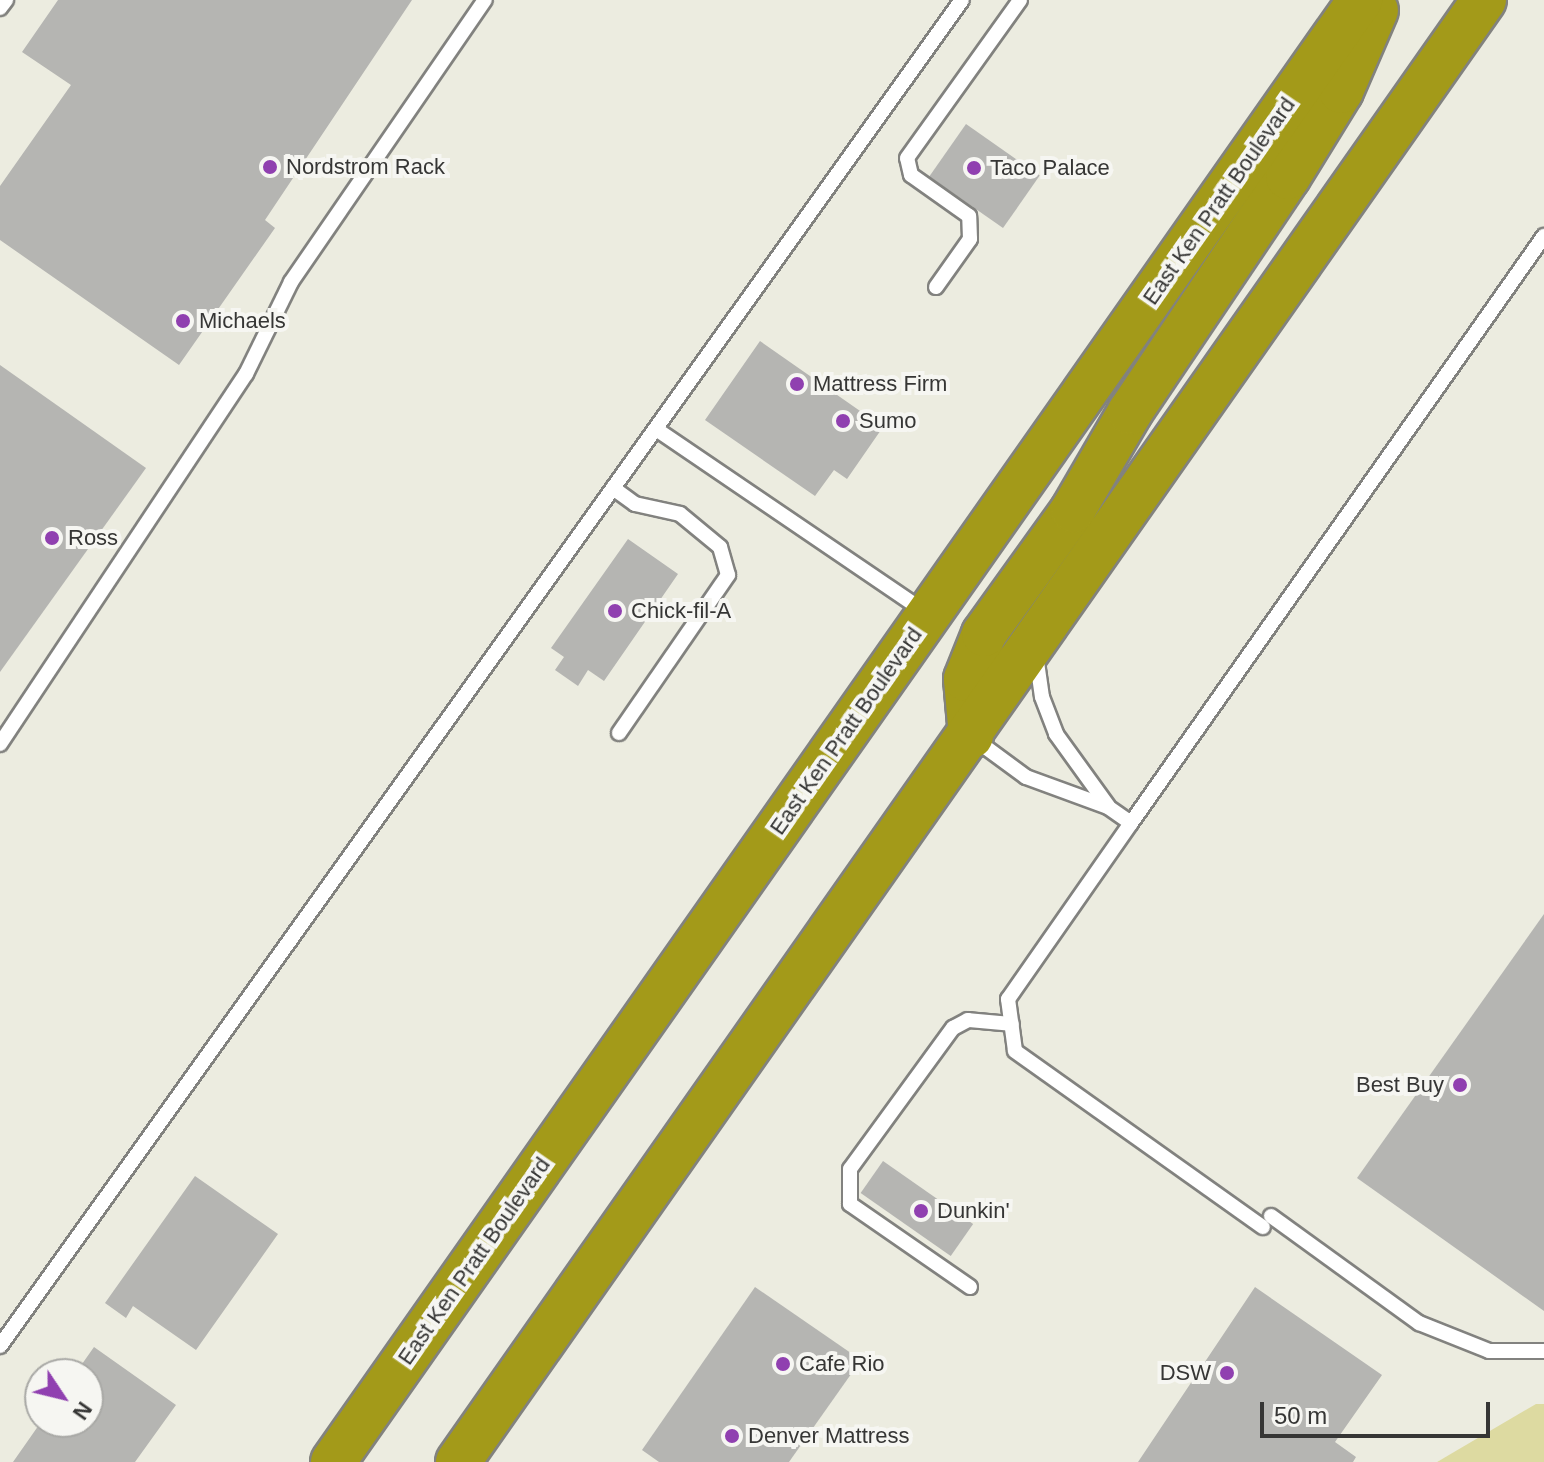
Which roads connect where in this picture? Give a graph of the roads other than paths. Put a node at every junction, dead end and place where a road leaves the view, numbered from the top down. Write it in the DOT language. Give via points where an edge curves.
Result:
graph roads {
  1 [pos="6,0"];
  2 [pos="485,0"];
  3 [pos="962,0"];
  4 [pos="1020,0"];
  5 [pos="1360,0"];
  6 [pos="1380,0"];
  7 [pos="1484,0"];
  8 [pos="0,8"];
  9 [pos="1544,236"];
  10 [pos="936,287"];
  11 [pos="656,429"];
  12 [pos="613,488"];
  13 [pos="928,614"];
  14 [pos="1035,644"];
  15 [pos="619,733"];
  16 [pos="971,736"];
  17 [pos="0,744"];
  18 [pos="1108,807"];
  19 [pos="1131,823"];
  20 [pos="1012,1024"];
  21 [pos="970,1287"];
  22 [pos="0,1346"];
  23 [pos="1544,1351"];
  24 [pos="333,1462"];
  25 [pos="458,1462"];
  1 -- 8 [label="lane"];
  2 -- 17 [label="lane" via="291,282 246,374"];
  3 -- 11 [label="lane"];
  4 -- 10 [label="lane" via="907,158 911,175 969,216 970,239"];
  5 -- 13 [label="highway, East Ken Pratt Boulevard"];
  6 -- 16 [label="highway" via="1341,91 1288,177 1130,412 1073,510 984,634 966,679"];
  7 -- 14 [label="highway"];
  9 -- 19 [label="lane"];
  11 -- 12 [label="lane"];
  11 -- 13 [label="lane"];
  12 -- 15 [label="lane" via="635,504 680,514 720,547 728,575"];
  12 -- 22 [label="lane"];
  13 -- 24 [label="highway, East Ken Pratt Boulevard"];
  14 -- 16 [label="highway"];
  14 -- 18 [label="lane" via="1042,697 1056,734"];
  16 -- 18 [label="lane" via="1026,777"];
  16 -- 25 [label="highway"];
  18 -- 19 [label="lane"];
  19 -- 20 [label="lane" via="1008,999"];
  20 -- 21 [label="lane" via="968,1020 953,1028 850,1169 850,1204"];
  20 -- 23 [label="lane" via="1015,1051 1419,1323 1489,1351"];
}
